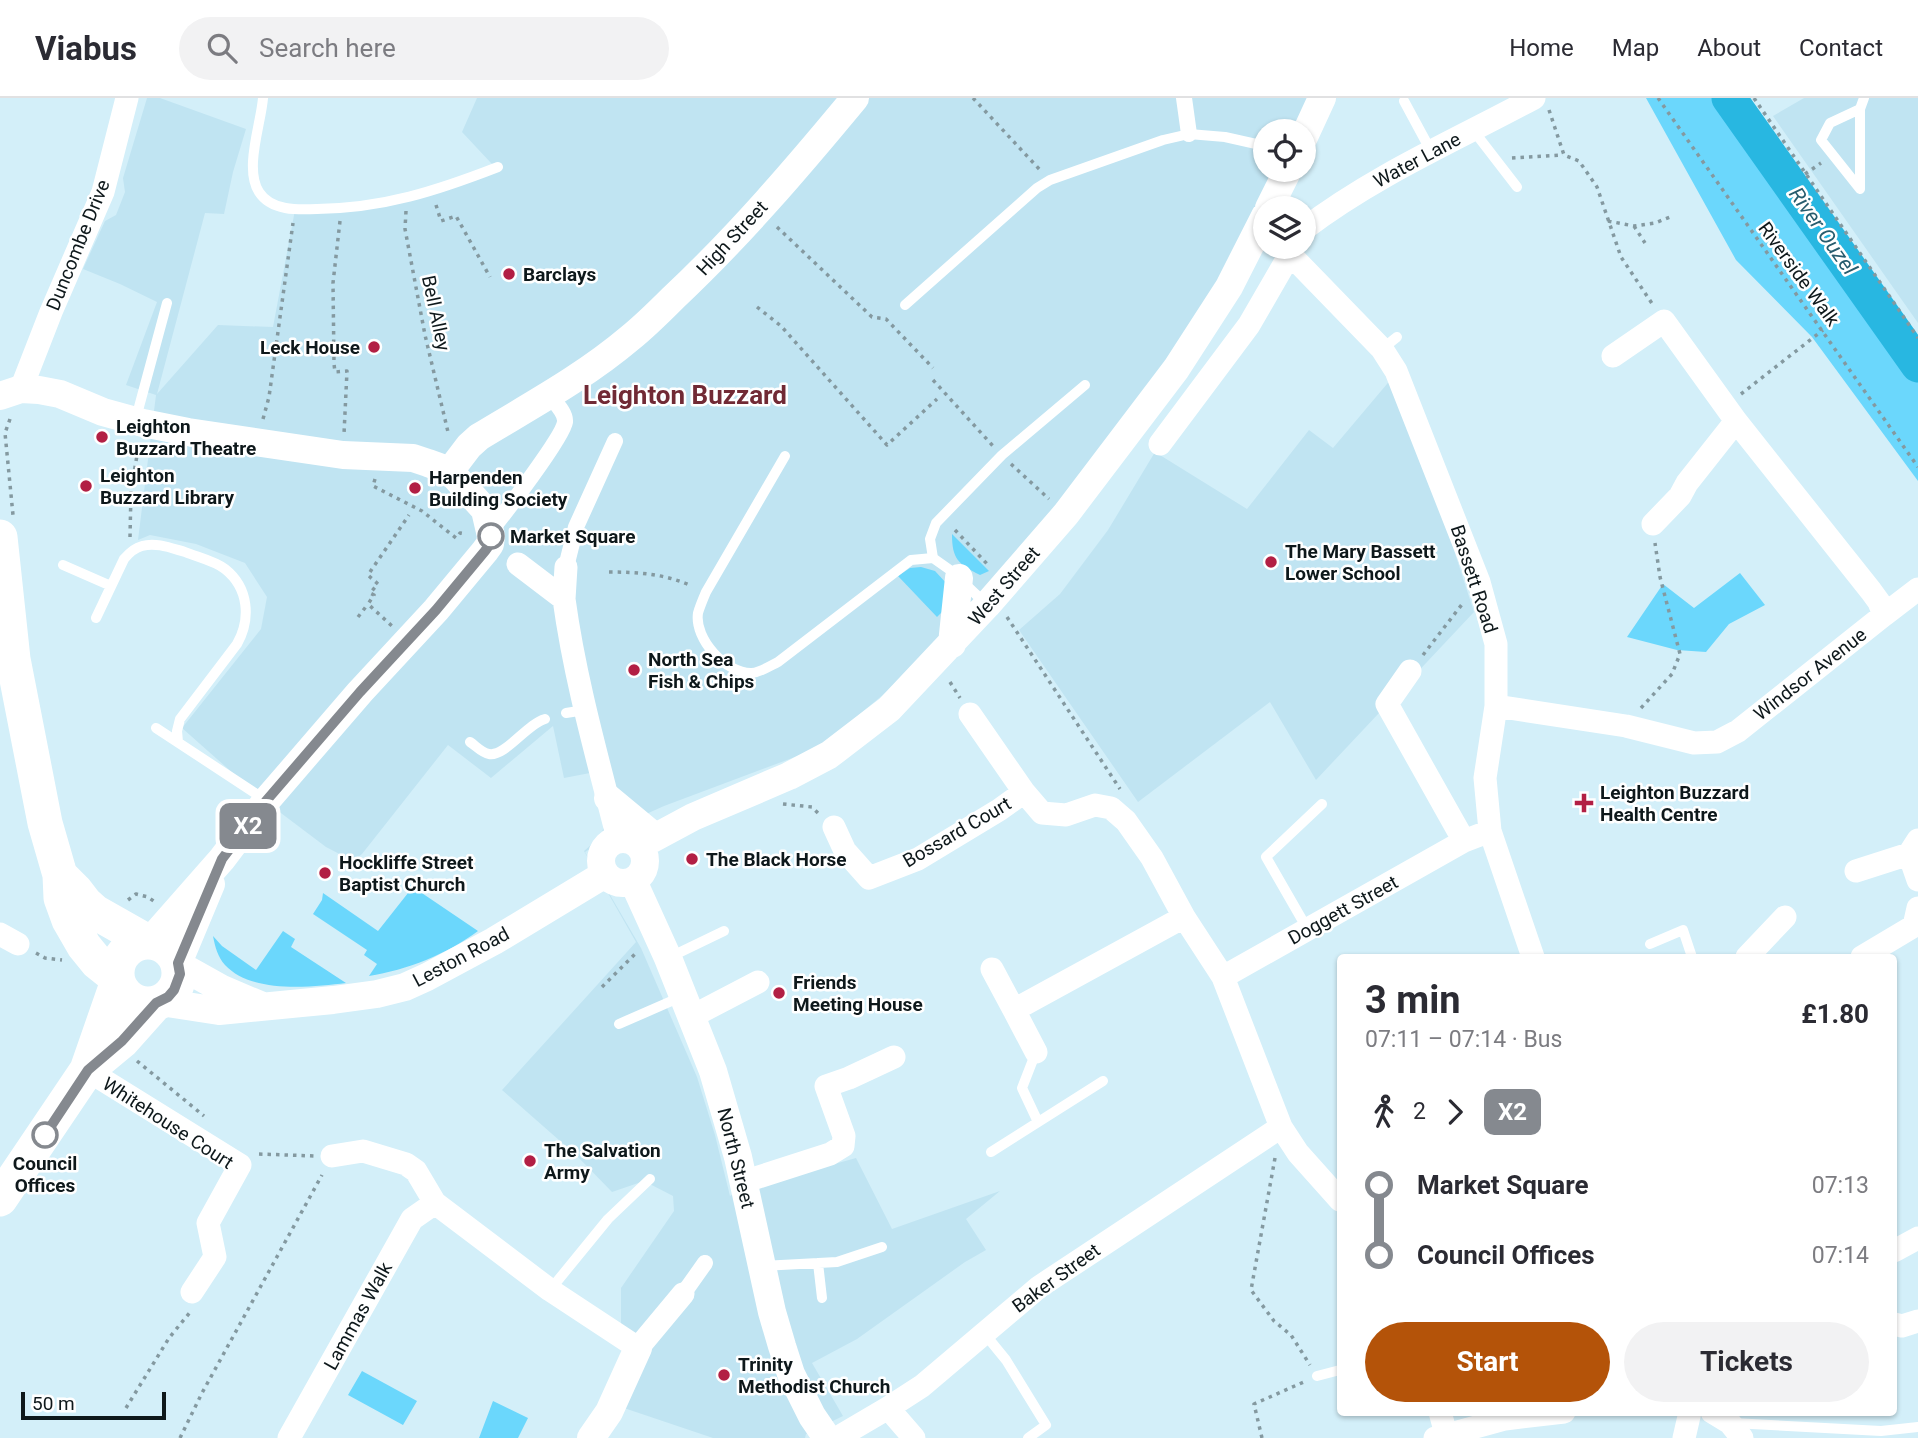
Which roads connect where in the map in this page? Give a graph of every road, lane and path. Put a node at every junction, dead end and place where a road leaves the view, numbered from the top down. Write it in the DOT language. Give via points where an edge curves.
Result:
graph roads {
  1 [pos="127,98"];
  2 [pos="263,98"];
  3 [pos="855,98"];
  4 [pos="973,98"];
  5 [pos="1184,98"];
  6 [pos="1322,98"];
  7 [pos="1658,98"];
  8 [pos="1754,98"];
  9 [pos="1404,101"];
  10 [pos="1531,102"];
  11 [pos="1862,103"];
  12 [pos="1312,119"];
  13 [pos="1473,130"];
  14 [pos="1189,134"];
  15 [pos="1253,143"];
  16 [pos="1432,152"];
  17 [pos="1563,155"];
  18 [pos="1496,159"];
  19 [pos="498,167"];
  20 [pos="1050,180"];
  21 [pos="1517,187"];
  22 [pos="432,191"];
  23 [pos="407,198"];
  24 [pos="341,209"];
  25 [pos="295,210"];
  26 [pos="1670,217"];
  27 [pos="1316,220"];
  28 [pos="1608,220"];
  29 [pos="1634,226"];
  30 [pos="777,227"];
  31 [pos="1253,243"];
  32 [pos="1645,243"];
  33 [pos="1282,259"];
  34 [pos="1297,259"];
  35 [pos="490,277"];
  36 [pos="167,303"];
  37 [pos="905,305"];
  38 [pos="757,307"];
  39 [pos="1672,315"];
  40 [pos="1823,330"];
  41 [pos="1918,338"];
  42 [pos="1613,356"];
  43 [pos="933,368"];
  44 [pos="1085,385"];
  45 [pos="11,393"];
  46 [pos="549,395"];
  47 [pos="937,399"];
  48 [pos="1731,413"];
  49 [pos="139,422"];
  50 [pos="448,432"];
  51 [pos="615,441"];
  52 [pos="258,442"];
  53 [pos="1160,443"];
  54 [pos="343,455"];
  55 [pos="785,456"];
  56 [pos="383,457"];
  57 [pos="1918,467"];
  58 [pos="450,471"];
  59 [pos="409,515"];
  60 [pos="1653,524"];
  61 [pos="955,530"];
  62 [pos="0,537"];
  63 [pos="500,547"];
  64 [pos="130,553"];
  65 [pos="933,558"];
  66 [pos="63,565"];
  67 [pos="566,567"];
  68 [pos="991,568"];
  69 [pos="609,572"];
  70 [pos="959,578"];
  71 [pos="1479,582"];
  72 [pos="111,586"];
  73 [pos="1918,589"];
  74 [pos="705,592"];
  75 [pos="564,599"];
  76 [pos="368,604"];
  77 [pos="997,610"];
  78 [pos="1884,615"];
  79 [pos="358,617"];
  80 [pos="96,618"];
  81 [pos="408,640"];
  82 [pos="952,644"];
  83 [pos="1410,671"];
  84 [pos="1496,706"];
  85 [pos="970,714"];
  86 [pos="545,719"];
  87 [pos="1626,726"];
  88 [pos="156,728"];
  89 [pos="178,742"];
  90 [pos="470,742"];
  91 [pos="1024,792"];
  92 [pos="608,798"];
  93 [pos="266,801"];
  94 [pos="781,804"];
  95 [pos="1322,804"];
  96 [pos="1120,815"];
  97 [pos="834,827"];
  98 [pos="1490,831"];
  99 [pos="637,841"];
  100 [pos="1464,841"];
  101 [pos="1914,847"];
  102 [pos="222,859"];
  103 [pos="1856,871"];
  104 [pos="605,874"];
  105 [pos="60,875"];
  106 [pos="1918,880"];
  107 [pos="633,881"];
  108 [pos="127,901"];
  109 [pos="157,904"];
  110 [pos="1785,916"];
  111 [pos="1184,917"];
  112 [pos="1917,922"];
  113 [pos="1308,930"];
  114 [pos="724,931"];
  115 [pos="9,939"];
  116 [pos="149,942"];
  117 [pos="1650,944"];
  118 [pos="638,951"];
  119 [pos="1532,954"];
  120 [pos="1691,954"];
  121 [pos="1749,954"];
  122 [pos="1867,954"];
  123 [pos="70,957"];
  124 [pos="668,958"];
  125 [pos="178,964"];
  126 [pos="992,970"];
  127 [pos="1223,977"];
  128 [pos="118,979"];
  129 [pos="758,982"];
  130 [pos="602,987"];
  131 [pos="158,1002"];
  132 [pos="262,1006"];
  133 [pos="687,1006"];
  134 [pos="1014,1010"];
  135 [pos="620,1024"];
  136 [pos="1036,1052"];
  137 [pos="133,1057"];
  138 [pos="894,1057"];
  139 [pos="88,1070"];
  140 [pos="1102,1082"];
  141 [pos="208,1119"];
  142 [pos="1038,1122"];
  143 [pos="1281,1127"];
  144 [pos="250,1150"];
  145 [pos="991,1152"];
  146 [pos="332,1156"];
  147 [pos="650,1179"];
  148 [pos="1337,1197"];
  149 [pos="0,1199"];
  150 [pos="744,1199"];
  151 [pos="435,1203"];
  152 [pos="1918,1238"];
  153 [pos="882,1247"];
  154 [pos="1897,1249"];
  155 [pos="705,1263"];
  156 [pos="818,1263"];
  157 [pos="762,1266"];
  158 [pos="550,1290"];
  159 [pos="192,1292"];
  160 [pos="682,1294"];
  161 [pos="821,1298"];
  162 [pos="1918,1321"];
  163 [pos="1897,1325"];
  164 [pos="984,1332"];
  165 [pos="638,1348"];
  166 [pos="1337,1371"];
  167 [pos="1317,1376"];
  168 [pos="126,1408"];
  169 [pos="888,1409"];
  170 [pos="1530,1416"];
  171 [pos="1689,1416"];
  172 [pos="1728,1424"];
  173 [pos="1918,1427"];
  174 [pos="1440,1428"];
  175 [pos="817,1431"];
  176 [pos="180,1438"];
  177 [pos="289,1438"];
  178 [pos="592,1438"];
  179 [pos="837,1438"];
  180 [pos="914,1438"];
  181 [pos="1028,1438"];
  182 [pos="1262,1438"];
  183 [pos="1684,1438"];
  1 -- 45 [label="street, Duncombe Drive" via="103,192"];
  2 -- 25 [label="lane" via="252,172 259,192 271,204"];
  3 -- 46 [label="street, High Street" via="714,259 630,339"];
  4 -- 20 [label="path"];
  5 -- 14 [label="street"];
  6 -- 12 [label="street"];
  7 -- 40 [label="path, Riverside Walk"];
  8 -- 41 [label="path"];
  9 -- 16 [label="lane"];
  10 -- 13 [label="street, Water Lane"];
  10 -- 17 [label="path"];
  11 -- 11 [label="lane" via="1860,149 1860,189 1821,140 1830,123"];
  13 -- 16 [label="street, Water Lane"];
  13 -- 18 [label="lane"];
  14 -- 15 [label="lane"];
  14 -- 20 [label="lane"];
  16 -- 27 [label="street, Water Lane" via="1379,179"];
  17 -- 18 [label="path"];
  17 -- 28 [label="path" via="1579,161 1597,187"];
  18 -- 21 [label="lane"];
  19 -- 22 [label="lane"];
  20 -- 37 [label="lane"];
  22 -- 23 [label="lane"];
  22 -- 35 [label="path" via="441,221 456,216"];
  23 -- 24 [label="lane"];
  23 -- 50 [label="path, Bell Alley" via="405,229"];
  24 -- 25 [label="lane"];
  24 -- 54 [label="path" via="333,283 335,372 347,371"];
  25 -- 52 [label="path" via="269,397"];
  26 -- 29 [label="path"];
  28 -- 29 [label="path"];
  28 -- 39 [label="path" via="1621,257"];
  29 -- 32 [label="path"];
  30 -- 43 [label="path" via="872,317 886,319"];
  31 -- 77 [label="street, West Street" via="1176,369"];
  33 -- 53 [label="street" via="1249,325"];
  34 -- 71 [label="street, Bassett Road" via="1390,343 1396,371"];
  36 -- 49 [label="lane"];
  38 -- 47 [label="path" via="781,326 887,445"];
  39 -- 42 [label="street"];
  39 -- 48 [label="street, Windsor Avenue"];
  40 -- 48 [label="path"];
  40 -- 57 [label="path, Riverside Walk"];
  44 -- 65 [label="lane" via="1002,455 936,523 930,539"];
  45 -- 49 [label="street" via="39,390 60,394"];
  46 -- 58 [label="street" via="479,437"];
  46 -- 63 [label="street" via="564,414 565,424 540,463"];
  48 -- 60 [label="street" via="1680,496"];
  48 -- 78 [label="street, Windsor Avenue" via="1871,591"];
  49 -- 52 [label="street"];
  49 -- 64 [label="path"];
  51 -- 67 [label="street" via="576,527"];
  52 -- 54 [label="street"];
  54 -- 56 [label="street"];
  55 -- 74 [label="lane"];
  56 -- 58 [label="street" via="412,458"];
  56 -- 63 [label="path" via="373,486 456,538 460,534"];
  58 -- 63 [label="street" via="485,510"];
  59 -- 76 [label="path" via="370,574 378,583"];
  60 -- 87 [label="path" via="1660,577 1680,654 1672,674"];
  61 -- 68 [label="path"];
  62 -- 105 [label="main road" via="13,659 45,823"];
  63 -- 75 [label="street"];
  63 -- 81 [label="street"];
  64 -- 72 [label="lane"];
  64 -- 89 [label="lane" via="144,545 157,545 194,556 224,568 243,593 247,612 243,634 180,719"];
  65 -- 70 [label="lane"];
  65 -- 74 [label="lane" via="911,559 778,662 755,673 722,663 708,644 698,615"];
  66 -- 72 [label="lane"];
  67 -- 75 [label="street"];
  69 -- 74 [label="path" via="674,578"];
  70 -- 77 [label="lane"];
  70 -- 82 [label="street"];
  71 -- 83 [label="path"];
  71 -- 84 [label="street, Bassett Road" via="1496,644"];
  72 -- 80 [label="lane"];
  73 -- 78 [label="street"];
  75 -- 92 [label="street" via="575,712"];
  76 -- 79 [label="path"];
  76 -- 81 [label="path"];
  77 -- 82 [label="street, West Street"];
  77 -- 96 [label="path" via="1121,791"];
  78 -- 87 [label="street, Windsor Avenue" via="1738,731 1717,742 1694,743"];
  81 -- 93 [label="street"];
  82 -- 99 [label="street, West Street" via="889,709 829,755"];
  83 -- 100 [label="street" via="1387,704"];
  84 -- 87 [label="street, Windsor Avenue"];
  84 -- 98 [label="street, Bassett Road" via="1485,778"];
  85 -- 91 [label="street, Bossard Court"];
  86 -- 90 [label="lane" via="493,755"];
  88 -- 89 [label="lane"];
  89 -- 93 [label="lane"];
  91 -- 96 [label="street, Bossard Court" via="1042,813 1066,815 1094,805"];
  91 -- 97 [label="street, Bossard Court" via="918,859 869,878 845,851"];
  92 -- 99 [label="street"];
  93 -- 102 [label="street"];
  94 -- 97 [label="path" via="812,807"];
  95 -- 113 [label="lane" via="1266,857"];
  96 -- 111 [label="street" via="1152,858"];
  98 -- 100 [label="street, Doggett Street"];
  98 -- 119 [label="street, Bassett Road"];
  99 -- 104 [label="street" via="606,847 600,860"];
  99 -- 107 [label="street" via="645,865"];
  100 -- 113 [label="street, Doggett Street"];
  101 -- 103 [label="street"];
  101 -- 106 [label="street"];
  102 -- 116 [label="street"];
  102 -- 125 [label="street"];
  104 -- 107 [label="street" via="621,884"];
  104 -- 132 [label="street, Leston Road" via="494,941 405,987"];
  105 -- 116 [label="main road" via="95,912"];
  105 -- 128 [label="main road" via="61,898 84,946"];
  107 -- 124 [label="street, North Street"];
  108 -- 109 [label="path" via="136,894"];
  110 -- 121 [label="street"];
  111 -- 127 [label="street"];
  111 -- 134 [label="street"];
  112 -- 122 [label="street"];
  113 -- 127 [label="street, Doggett Street"];
  114 -- 124 [label="lane"];
  115 -- 123 [label="path" via="45,958"];
  116 -- 125 [label="main road" via="167,948"];
  116 -- 128 [label="main road" via="137,944 121,957"];
  117 -- 120 [label="lane" via="1683,930"];
  118 -- 130 [label="path"];
  124 -- 133 [label="street, North Street"];
  125 -- 131 [label="main road" via="174,990"];
  125 -- 132 [label="street, Leston Road"];
  126 -- 134 [label="street"];
  127 -- 143 [label="street"];
  128 -- 131 [label="main road" via="128,997 146,1004"];
  128 -- 139 [label="main road"];
  129 -- 133 [label="street"];
  131 -- 132 [label="street, Leston Road" via="219,1011"];
  131 -- 139 [label="main road"];
  133 -- 135 [label="lane"];
  133 -- 150 [label="street, North Street" via="713,1071"];
  134 -- 136 [label="street"];
  136 -- 142 [label="lane" via="1022,1088"];
  137 -- 141 [label="path"];
  138 -- 150 [label="street" via="826,1086 844,1136 843,1146"];
  139 -- 149 [label="main road"];
  139 -- 159 [label="street, Whitehouse Court" via="240,1165 208,1223 215,1257"];
  140 -- 142 [label="lane"];
  142 -- 145 [label="lane"];
  143 -- 148 [label="street"];
  143 -- 164 [label="street, Baker Street" via="1039,1287"];
  143 -- 167 [label="path" via="1251,1290 1291,1335"];
  144 -- 146 [label="path" via="259,1155"];
  146 -- 151 [label="street" via="363,1151 406,1164 416,1171"];
  146 -- 176 [label="path"];
  147 -- 158 [label="lane" via="608,1219"];
  150 -- 157 [label="street, North Street"];
  151 -- 158 [label="street"];
  151 -- 177 [label="street, Lammas Walk" via="412,1219"];
  152 -- 154 [label="street"];
  153 -- 156 [label="lane"];
  155 -- 160 [label="street"];
  156 -- 157 [label="lane"];
  156 -- 161 [label="lane"];
  157 -- 175 [label="street, North Street" via="791,1374"];
  158 -- 165 [label="street"];
  159 -- 168 [label="path" via="193,1308"];
  160 -- 165 [label="street"];
  162 -- 163 [label="street"];
  164 -- 169 [label="street, Baker Street"];
  164 -- 181 [label="lane" via="1046,1425"];
  165 -- 178 [label="street"];
  166 -- 167 [label="lane"];
  167 -- 182 [label="path" via="1254,1404"];
  169 -- 179 [label="street, Baker Street"];
  169 -- 180 [label="street"];
  170 -- 174 [label="street"];
  171 -- 183 [label="street"];
  172 -- 173 [label="lane" via="1881,1431"];
}
